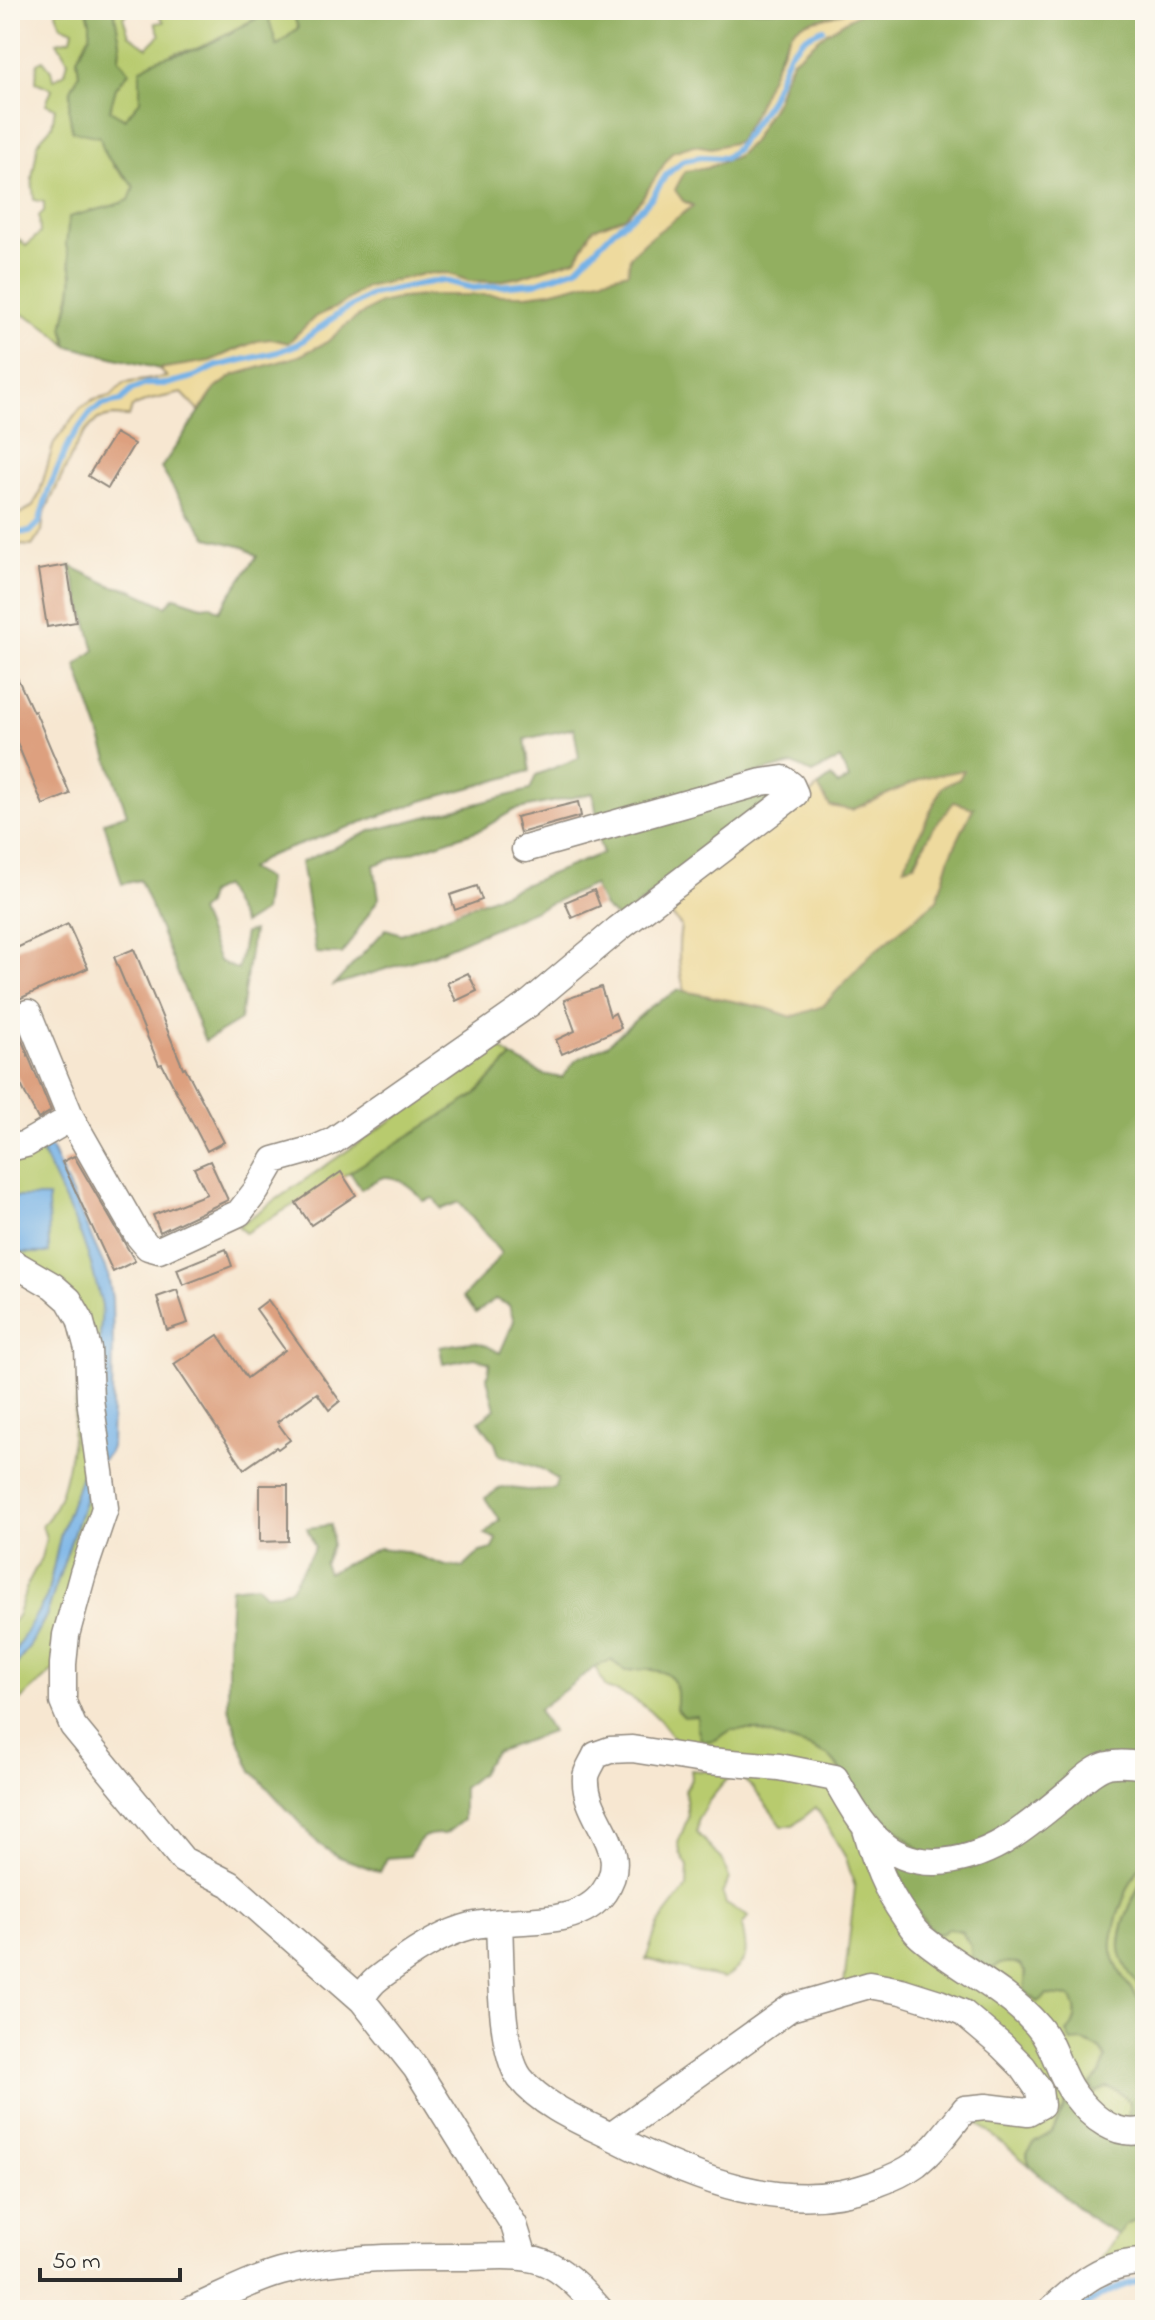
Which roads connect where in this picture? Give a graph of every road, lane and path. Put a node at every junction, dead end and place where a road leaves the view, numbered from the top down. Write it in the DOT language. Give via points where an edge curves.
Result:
graph roads {
  1 [pos="525,849"];
  2 [pos="28,1013"];
  3 [pos="64,1123"];
  4 [pos="18,1146"];
  5 [pos="10,1261"];
  6 [pos="1145,1766"];
  7 [pos="866,1829"];
  8 [pos="499,1923"];
  9 [pos="362,2000"];
  10 [pos="1145,2130"];
  11 [pos="611,2136"];
  12 [pos="524,2257"];
  13 [pos="1145,2262"];
  14 [pos="191,2310"];
  15 [pos="600,2310"];
  16 [pos="1051,2310"];
  1 -- 3 [label="street" via="762,782 783,779 795,794 530,1003 333,1141 274,1160 239,1213 159,1250 148,1247 137,1234"];
  2 -- 3 [label="street"];
  3 -- 4 [label="street"];
  5 -- 9 [label="street" via="69,1300 88,1349 105,1508 66,1635 63,1702 73,1726 183,1860 230,1884"];
  6 -- 7 [label="street" via="1106,1765 999,1846 970,1858 922,1862 899,1856"];
  7 -- 8 [label="street" via="835,1778 779,1767 610,1750 596,1755 586,1776 613,1852 615,1868 602,1896 570,1916"];
  7 -- 10 [label="street" via="877,1868 918,1935 1036,2023 1074,2094 1110,2128 1131,2134"];
  8 -- 9 [label="street" via="449,1934 404,1959 367,1986"];
  8 -- 11 [label="street" via="508,2047 519,2076 540,2097"];
  9 -- 12 [label="street" via="416,2068 514,2225"];
  11 -- 11 [label="street" via="741,2189 781,2197 815,2196 854,2192 916,2164 965,2109 1028,2112 1041,2105 1039,2090 1023,2067 963,2013 869,1985 790,2008"];
  12 -- 14 [label="street" via="371,2258 327,2264 249,2282"];
  12 -- 15 [label="street" via="549,2264"];
  13 -- 16 [label="street" via="1091,2275"];
}
